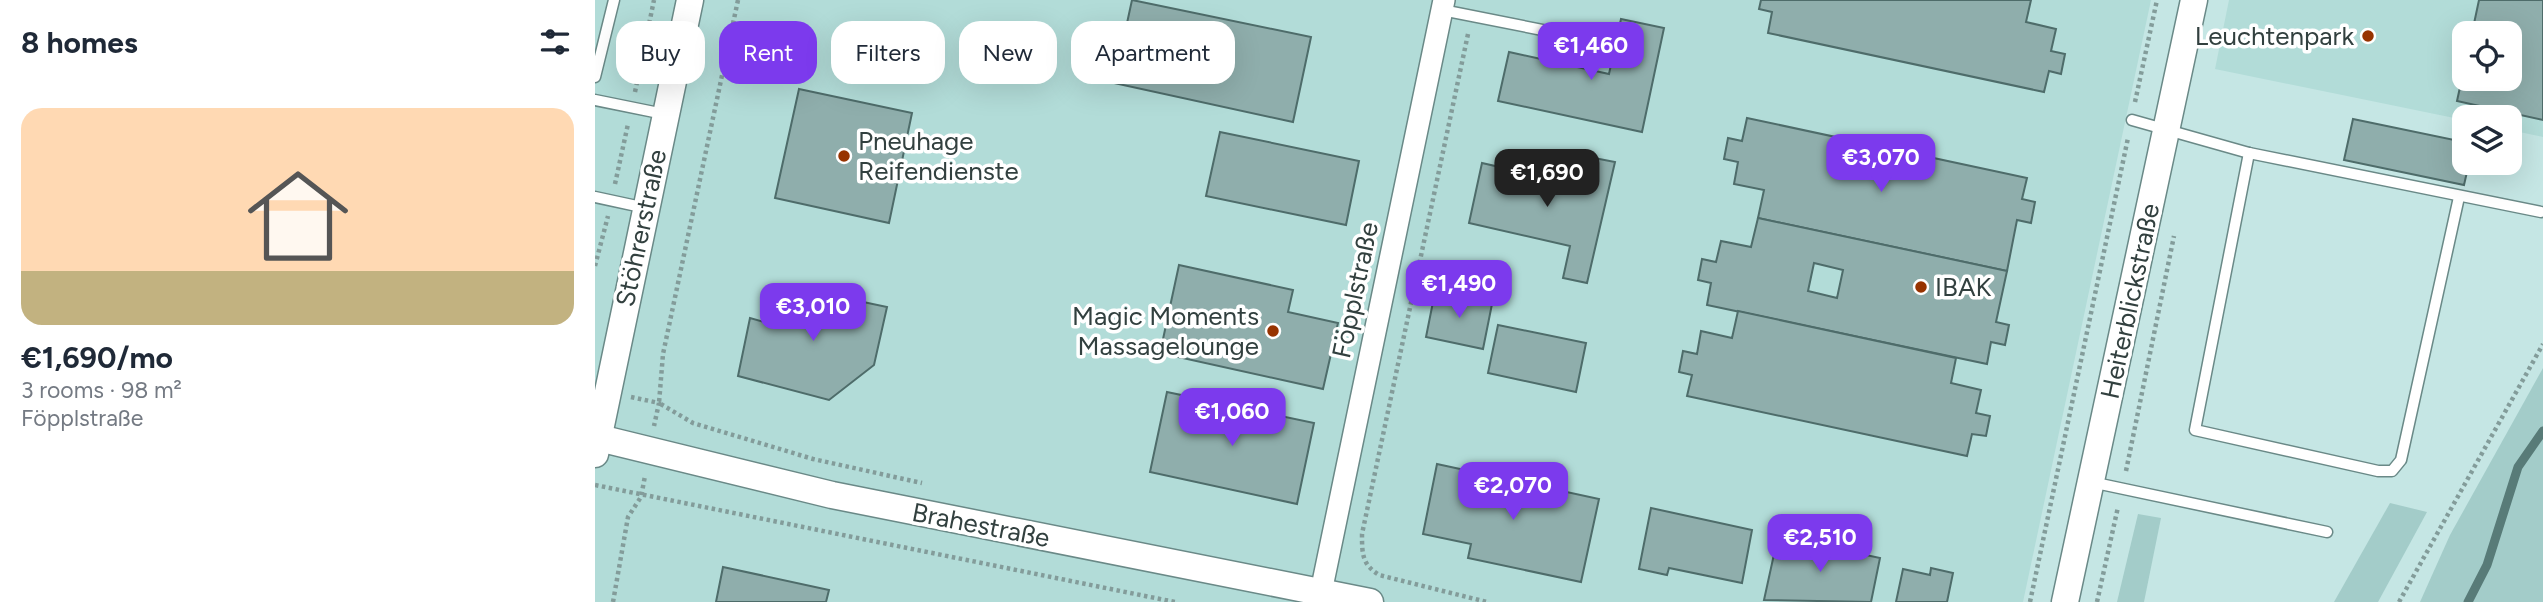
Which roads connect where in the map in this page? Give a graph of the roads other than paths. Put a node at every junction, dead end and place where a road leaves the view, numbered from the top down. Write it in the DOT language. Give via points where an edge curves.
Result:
graph roads {
  1 [pos="614,0"];
  2 [pos="690,0"];
  3 [pos="2194,0"];
  4 [pos="1443,5"];
  5 [pos="1593,40"];
  6 [pos="595,77"];
  7 [pos="595,100"];
  8 [pos="665,114"];
  9 [pos="2131,120"];
  10 [pos="2167,130"];
  11 [pos="2249,153"];
  12 [pos="595,197"];
  13 [pos="2459,197"];
  14 [pos="646,208"];
  15 [pos="2541,212"];
  16 [pos="596,443"];
  17 [pos="2091,482"];
  18 [pos="2327,532"];
  19 [pos="1321,592"];
  20 [pos="1370,602"];
  21 [pos="2065,602"];
  1 -- 6 [label="lane"];
  2 -- 8 [label="street, Stöhrerstraße"];
  3 -- 10 [label="street, Heiterblickstraße"];
  4 -- 5 [label="lane" via="1472,16"];
  4 -- 19 [label="street, Föpplstraße"];
  7 -- 8 [label="lane"];
  8 -- 14 [label="street, Stöhrerstraße"];
  9 -- 10 [label="lane"];
  10 -- 11 [label="lane"];
  10 -- 17 [label="street, Heiterblickstraße"];
  11 -- 13 [label="lane"];
  11 -- 13 [label="lane" via="2195,430 2378,471 2392,471 2401,460"];
  12 -- 14 [label="lane"];
  13 -- 15 [label="lane"];
  14 -- 16 [label="street, Stöhrerstraße"];
  16 -- 19 [label="street, Brahestraße"];
  17 -- 18 [label="lane"];
  17 -- 21 [label="street, Heiterblickstraße"];
  19 -- 20 [label="street, Brahestraße"];
}
